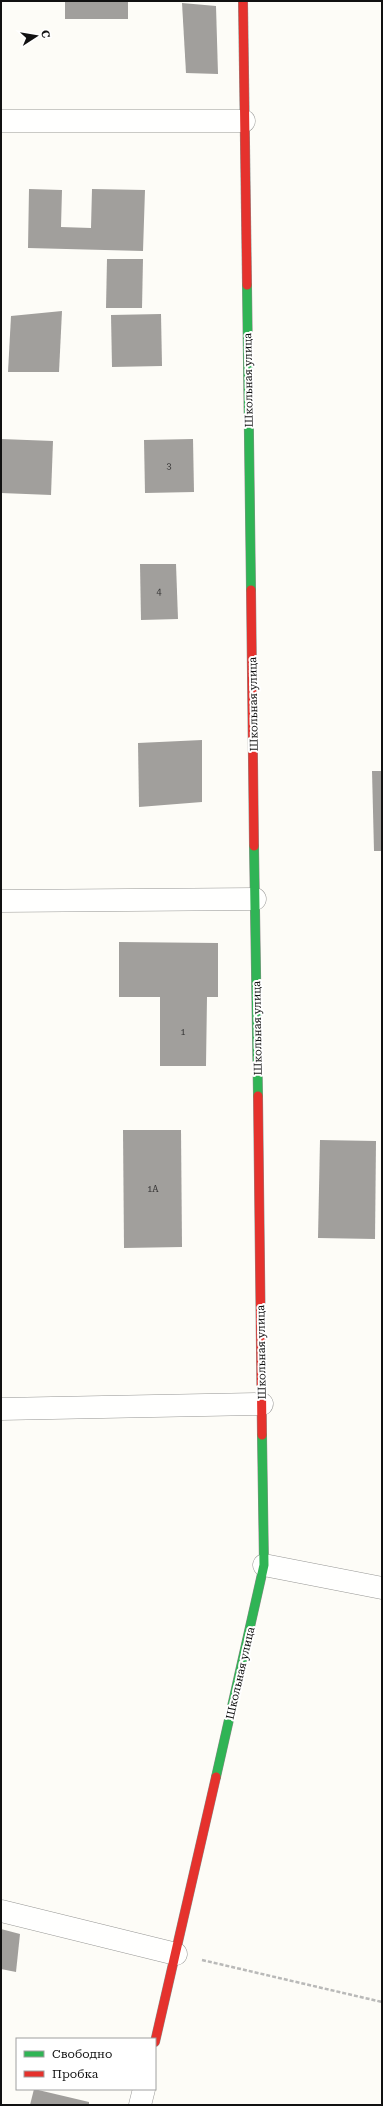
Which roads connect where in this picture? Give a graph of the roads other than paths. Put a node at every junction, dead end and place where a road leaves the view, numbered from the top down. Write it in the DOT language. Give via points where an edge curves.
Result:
graph roads {
  1 [pos="243,1"];
  2 [pos="1,121"];
  3 [pos="244,121"];
  4 [pos="255,899"];
  5 [pos="1,901"];
  6 [pos="262,1404"];
  7 [pos="1,1409"];
  8 [pos="264,1565"];
  9 [pos="382,1588"];
  10 [pos="1,1911"];
  11 [pos="176,1954"];
  12 [pos="156,2038"];
  13 [pos="144,2090"];
  14 [pos="140,2105"];
  1 -- 3 [label="street, Школьная улица"];
  2 -- 3 [label="street"];
  3 -- 4 [label="street, Школьная улица"];
  4 -- 5 [label="street"];
  4 -- 6 [label="street, Школьная улица"];
  6 -- 7 [label="street"];
  6 -- 8 [label="street, Школьная улица"];
  8 -- 9 [label="street"];
  8 -- 11 [label="street, Школьная улица"];
  10 -- 11 [label="street"];
  11 -- 12 [label="street, Школьная улица"];
  13 -- 14 [label="street"];
}
